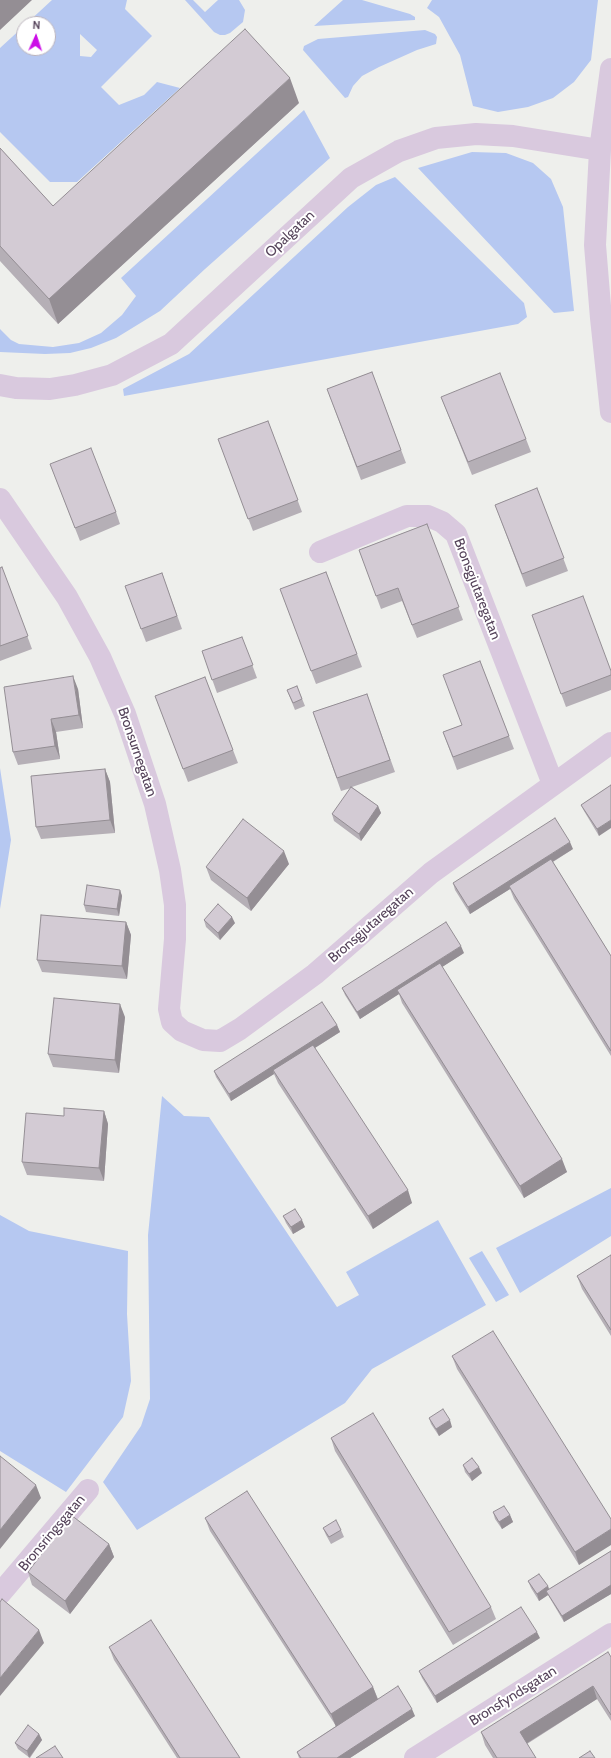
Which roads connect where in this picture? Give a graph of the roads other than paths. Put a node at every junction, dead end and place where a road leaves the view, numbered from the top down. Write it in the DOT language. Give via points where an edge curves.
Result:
graph roads {
  1 [pos="611,69"];
  2 [pos="600,150"];
  3 [pos="0,385"];
  4 [pos="611,412"];
  5 [pos="0,499"];
  6 [pos="320,552"];
  7 [pos="611,744"];
  8 [pos="553,784"];
  9 [pos="182,1031"];
  10 [pos="88,1490"];
  11 [pos="0,1594"];
  12 [pos="611,1634"];
  13 [pos="415,1758"];
  1 -- 2 [label="street"];
  2 -- 3 [label="street, Opalgatan" via="513,136 476,134 436,138 399,151 351,178 171,344 112,375 76,385 50,389"];
  2 -- 4 [label="street" via="595,245"];
  5 -- 9 [label="street, Bronsurnegatan" via="67,597 100,657 125,714 154,804 170,870 175,905 175,938 169,1009 172,1022"];
  6 -- 8 [label="street, Bronsgjutaregatan" via="407,516 428,516 442,522 456,534"];
  7 -- 8 [label="street, Bronsgjutaregatan"];
  8 -- 9 [label="street, Bronsgjutaregatan" via="431,873 315,974 240,1029 220,1041 202,1040"];
  10 -- 11 [label="street, Bronsringsgatan"];
  12 -- 13 [label="street, Bronsfyndsgatan"];
}
